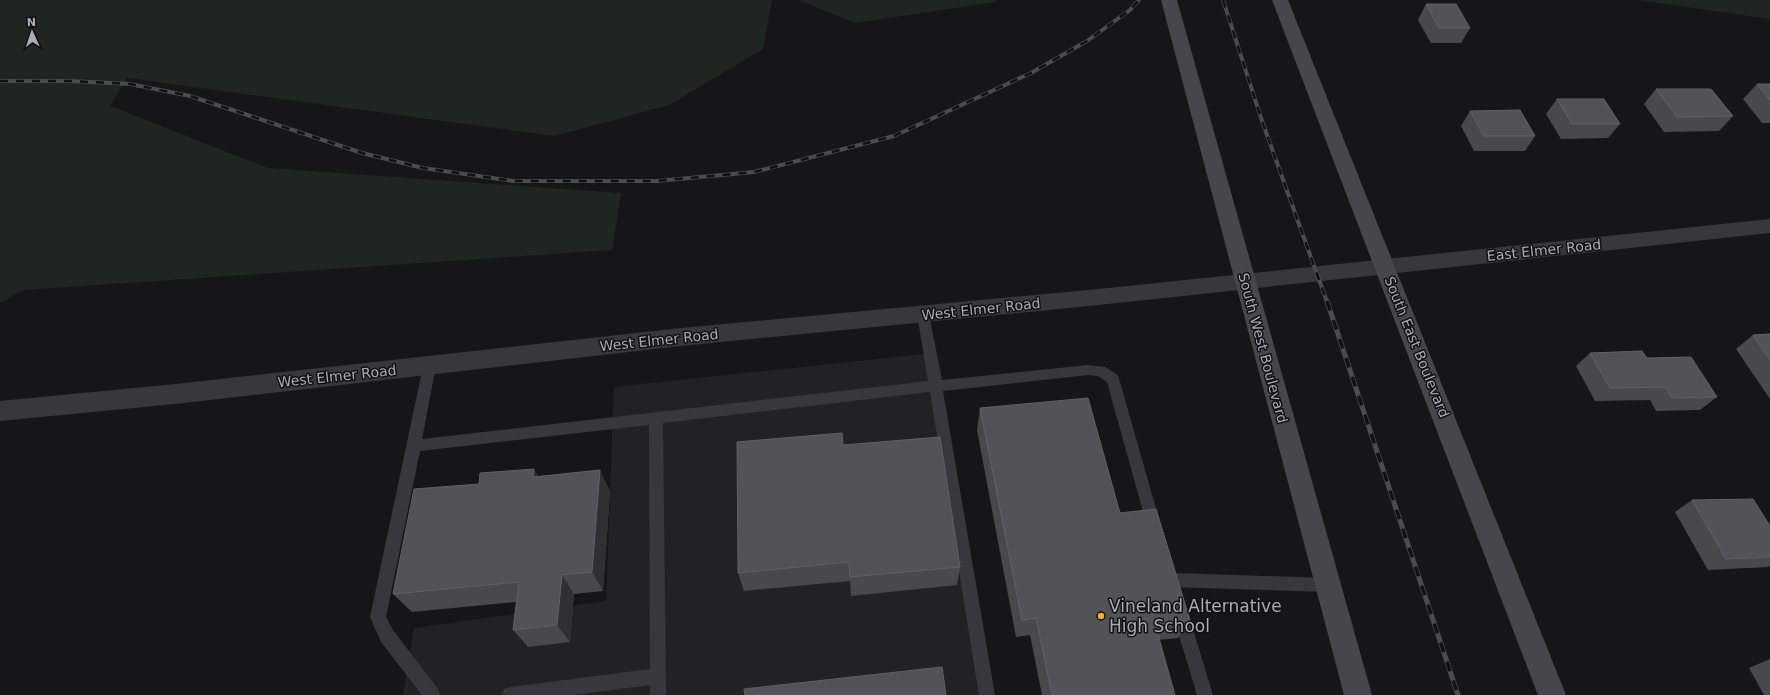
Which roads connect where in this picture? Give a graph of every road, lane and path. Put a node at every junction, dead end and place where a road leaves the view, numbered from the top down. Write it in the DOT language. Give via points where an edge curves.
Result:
graph roads {
  1 [pos="1169,0"];
  2 [pos="1280,0"];
  3 [pos="1770,226"];
  4 [pos="1385,267"];
  5 [pos="1318,274"];
  6 [pos="1245,282"];
  7 [pos="923,314"];
  8 [pos="429,366"];
  9 [pos="936,386"];
  10 [pos="0,411"];
  11 [pos="656,418"];
  12 [pos="414,446"];
  13 [pos="1157,536"];
  14 [pos="1163,558"];
  15 [pos="1328,585"];
  16 [pos="1173,592"];
  17 [pos="658,676"];
  18 [pos="432,695"];
  19 [pos="510,695"];
  20 [pos="658,695"];
  21 [pos="987,695"];
  22 [pos="1205,695"];
  23 [pos="1358,695"];
  24 [pos="1552,695"];
  1 -- 6 [label="main road, South West Boulevard"];
  2 -- 4 [label="main road, South East Boulevard"];
  3 -- 4 [label="street, East Elmer Road"];
  4 -- 5 [label="street, East Elmer Road"];
  4 -- 24 [label="main road, South East Boulevard"];
  5 -- 6 [label="street, West Elmer Road"];
  6 -- 7 [label="street, West Elmer Road"];
  6 -- 15 [label="main road, South West Boulevard"];
  7 -- 8 [label="street, West Elmer Road" via="681,337"];
  7 -- 9 [label="lane"];
  8 -- 10 [label="street, West Elmer Road"];
  8 -- 12 [label="lane"];
  9 -- 11 [label="lane"];
  9 -- 13 [label="lane" via="1088,370 1100,371 1113,378"];
  9 -- 21 [label="lane"];
  11 -- 12 [label="lane"];
  11 -- 17 [label="lane"];
  12 -- 18 [label="lane" via="378,617 387,636"];
  14 -- 16 [label="lane"];
  15 -- 16 [label="lane"];
  15 -- 23 [label="main road, South West Boulevard"];
  16 -- 22 [label="lane"];
  17 -- 19 [label="lane"];
  17 -- 20 [label="lane"];
}
